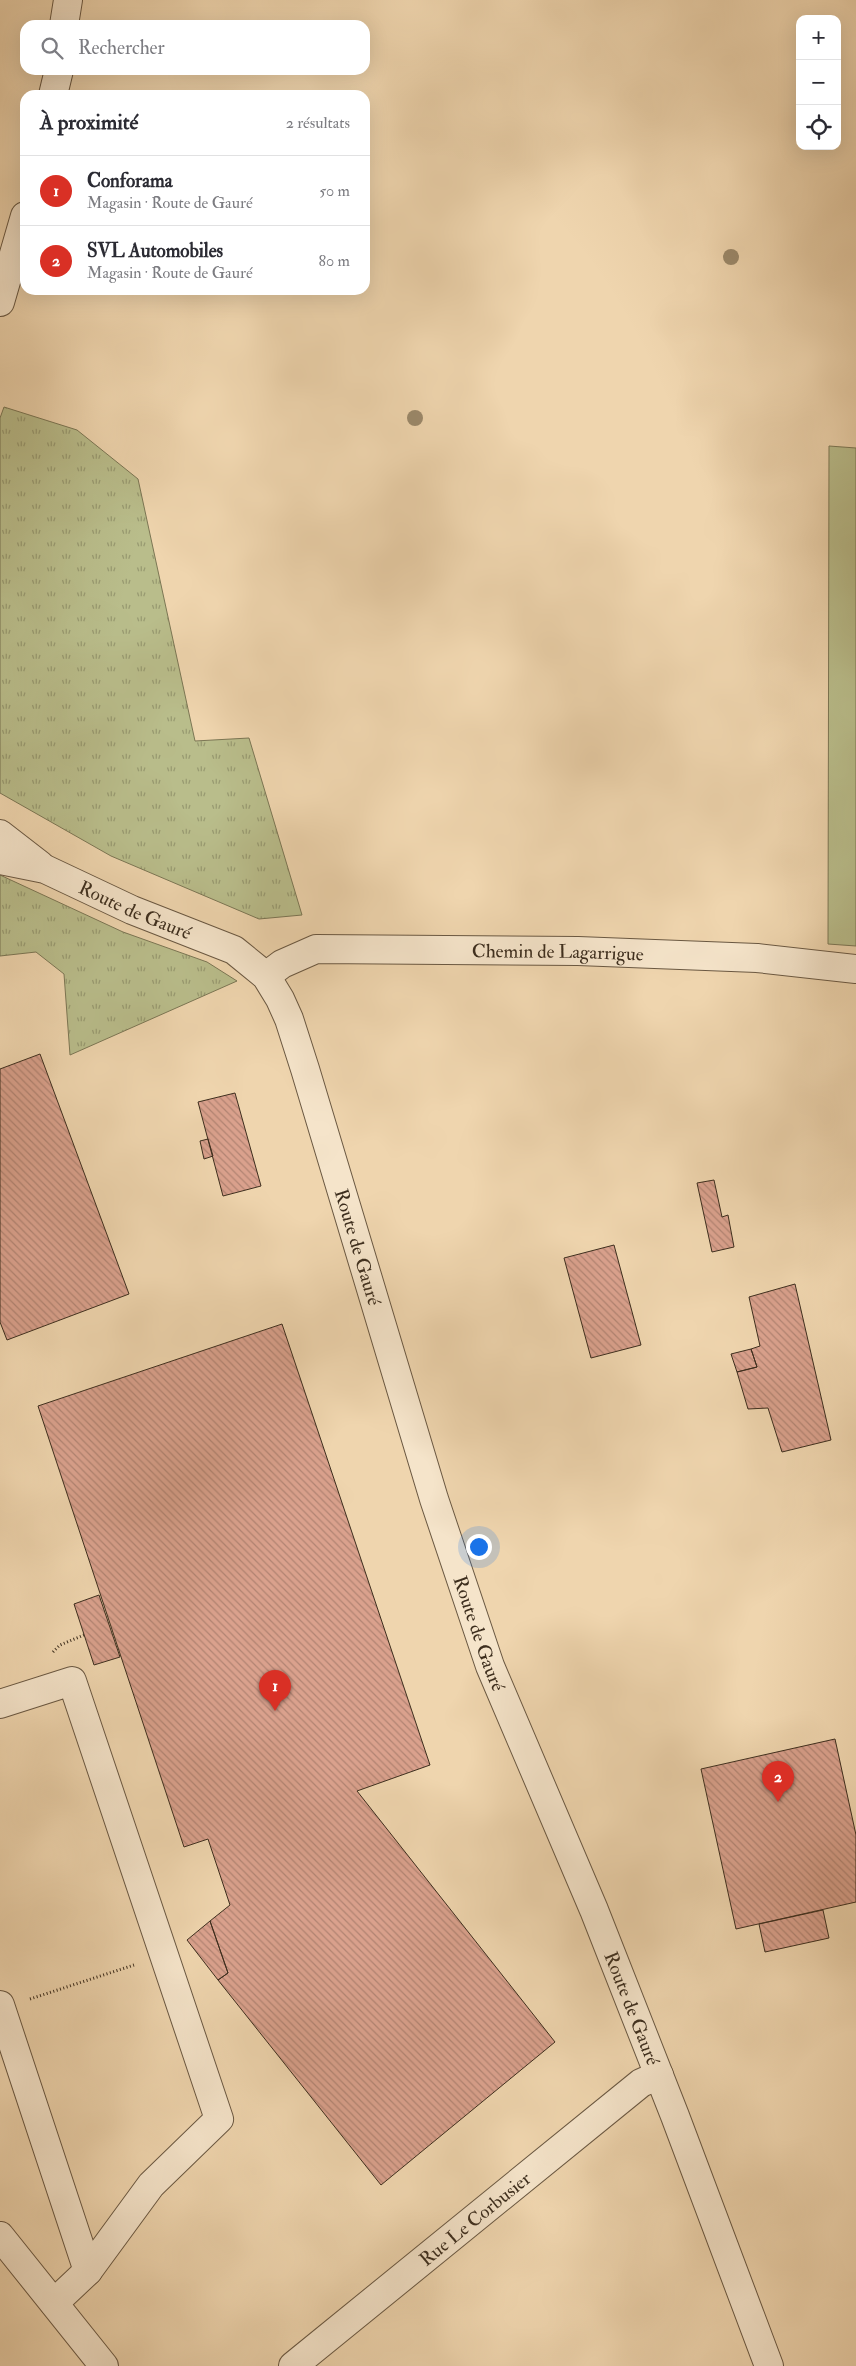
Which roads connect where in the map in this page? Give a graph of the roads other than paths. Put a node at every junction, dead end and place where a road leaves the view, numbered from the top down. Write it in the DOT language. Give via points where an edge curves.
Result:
graph roads {
  1 [pos="68,0"];
  2 [pos="65,20"];
  3 [pos="58,75"];
  4 [pos="54,90"];
  5 [pos="20,233"];
  6 [pos="0,302"];
  7 [pos="0,834"];
  8 [pos="0,860"];
  9 [pos="45,869"];
  10 [pos="854,973"];
  11 [pos="266,976"];
  12 [pos="0,1704"];
  13 [pos="1,2007"];
  14 [pos="659,2075"];
  15 [pos="0,2236"];
  16 [pos="88,2271"];
  17 [pos="54,2302"];
  18 [pos="104,2366"];
  19 [pos="293,2366"];
  20 [pos="769,2366"];
  1 -- 2 [label="street"];
  3 -- 4 [label="street"];
  5 -- 6 [label="street"];
  7 -- 9 [label="street, Route de Gauré"];
  8 -- 9 [label="street, Route de Gauré"];
  9 -- 11 [label="street, Route de Gauré" via="132,910 234,950"];
  10 -- 11 [label="street, Chemin de Lagarrigue" via="757,958 638,953 316,949 282,964"];
  11 -- 14 [label="street, Route de Gauré" via="290,1020 434,1499 490,1666 594,1910"];
  12 -- 16 [label="street" via="72,1681 219,2119 150,2185"];
  13 -- 16 [label="street"];
  14 -- 19 [label="street, Rue Le Corbusier" via="641,2083"];
  14 -- 20 [label="street, Route de Gauré"];
  15 -- 17 [label="street"];
  16 -- 17 [label="street"];
  17 -- 18 [label="street"];
}
